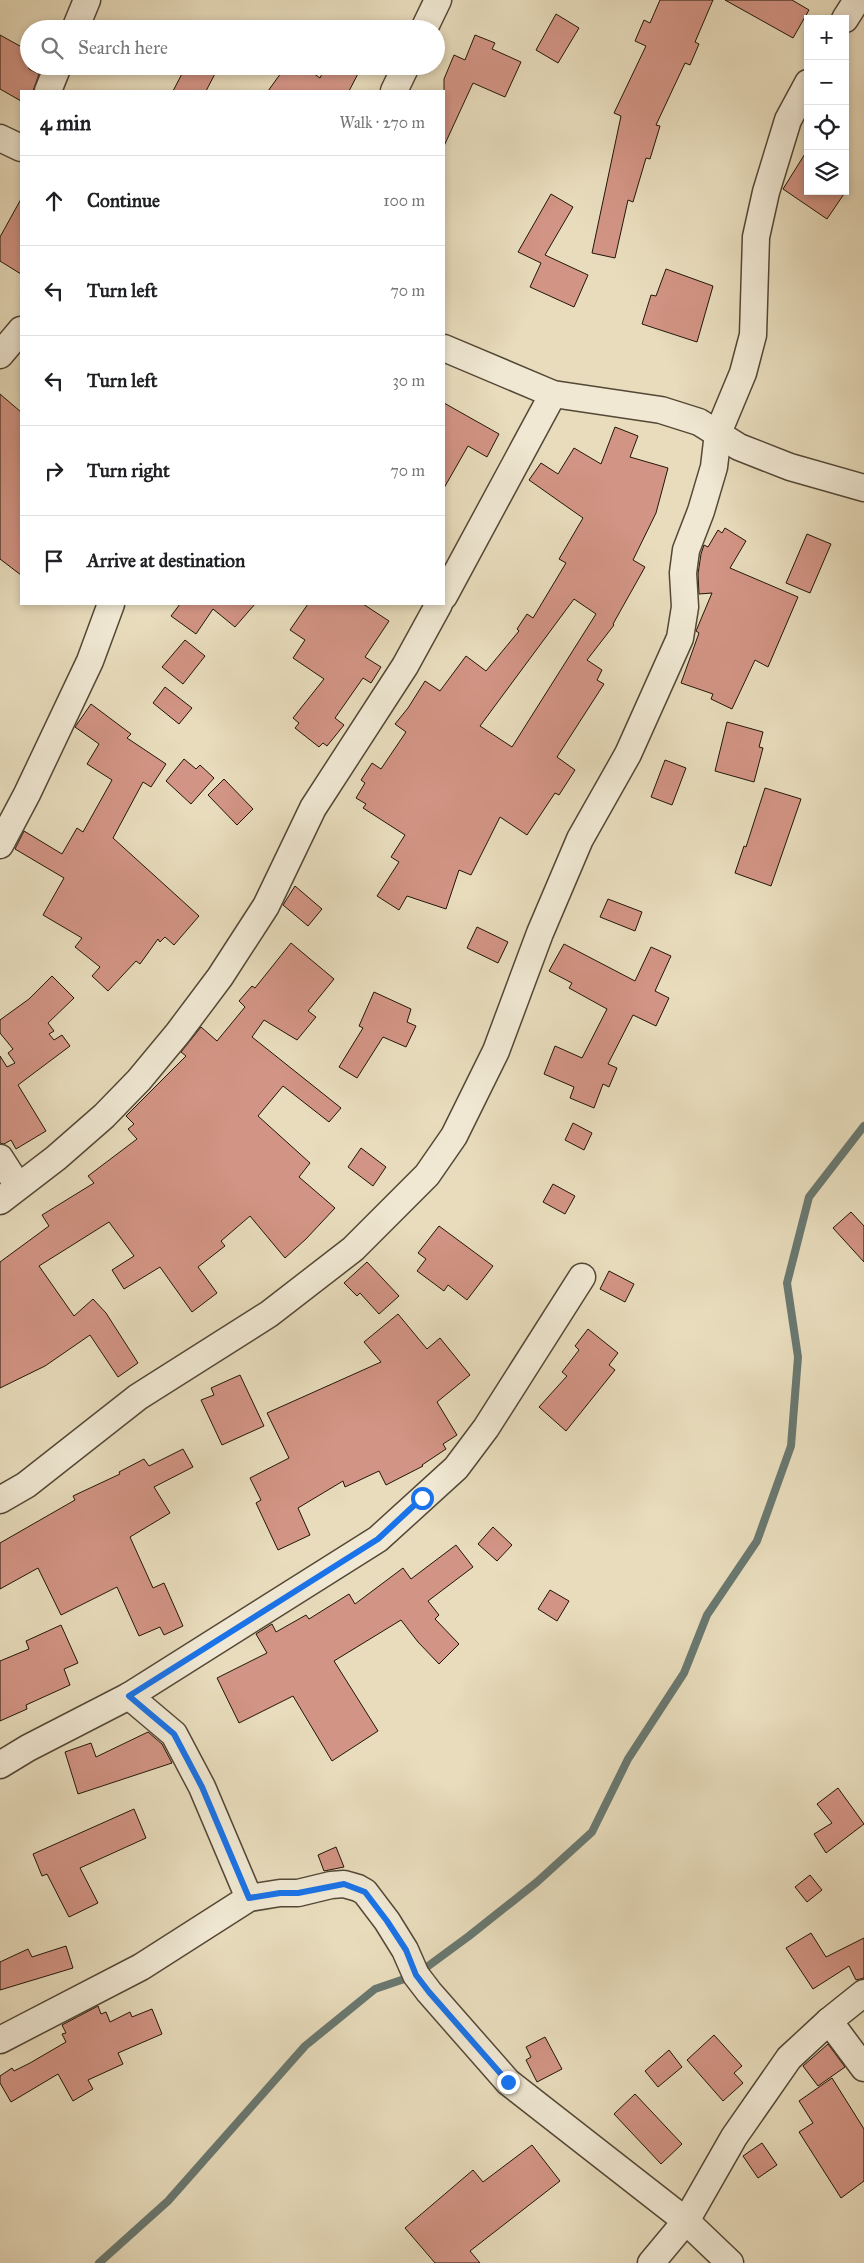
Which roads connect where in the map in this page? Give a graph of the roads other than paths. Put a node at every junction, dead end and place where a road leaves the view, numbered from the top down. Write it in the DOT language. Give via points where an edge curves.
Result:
graph roads {
  1 [pos="87,0"];
  2 [pos="438,0"];
  3 [pos="857,0"];
  4 [pos="848,15"];
  5 [pos="79,20"];
  6 [pos="428,20"];
  7 [pos="54,75"];
  8 [pos="402,75"];
  9 [pos="48,90"];
  10 [pos="394,90"];
  11 [pos="804,91"];
  12 [pos="0,138"];
  13 [pos="20,148"];
  14 [pos="20,331"];
  15 [pos="445,348"];
  16 [pos="0,355"];
  17 [pos="553,394"];
  18 [pos="718,433"];
  19 [pos="864,488"];
  20 [pos="445,594"];
  21 [pos="112,605"];
  22 [pos="438,605"];
  23 [pos="0,844"];
  24 [pos="0,1158"];
  25 [pos="9,1194"];
  26 [pos="582,1277"];
  27 [pos="0,1500"];
  28 [pos="129,1696"];
  29 [pos="0,1765"];
  30 [pos="249,1898"];
  31 [pos="864,1994"];
  32 [pos="829,2021"];
  33 [pos="0,2040"];
  34 [pos="864,2068"];
  35 [pos="686,2221"];
  36 [pos="651,2263"];
  37 [pos="730,2263"];
  1 -- 5 [label="street"];
  2 -- 6 [label="street"];
  3 -- 4 [label="street"];
  7 -- 9 [label="street"];
  8 -- 10 [label="street"];
  11 -- 18 [label="street" via="788,120 766,192 756,238 753,335 744,373"];
  12 -- 13 [label="street"];
  14 -- 16 [label="street"];
  15 -- 17 [label="street"];
  17 -- 18 [label="street" via="661,410 699,422"];
  17 -- 20 [label="street"];
  18 -- 19 [label="street" via="739,446 790,467"];
  18 -- 27 [label="street" via="714,467 686,550 683,573 685,607 680,638 628,754 580,839 540,933 496,1051 454,1136 427,1175 354,1249 269,1314 138,1397 26,1485"];
  21 -- 23 [label="street" via="90,661"];
  22 -- 25 [label="street" via="405,666 313,808 266,906 220,977 178,1033 110,1110"];
  24 -- 25 [label="street"];
  26 -- 28 [label="street" via="486,1428 456,1468 378,1539"];
  28 -- 29 [label="street"];
  28 -- 30 [label="street" via="174,1734 202,1787"];
  30 -- 33 [label="street" via="141,1967"];
  30 -- 35 [label="street" via="344,1884 365,1892 406,1950 416,1975 508,2082"];
  31 -- 32 [label="street"];
  32 -- 34 [label="street"];
  32 -- 35 [label="street" via="789,2058 734,2136"];
  35 -- 36 [label="street"];
  35 -- 37 [label="street"];
}
